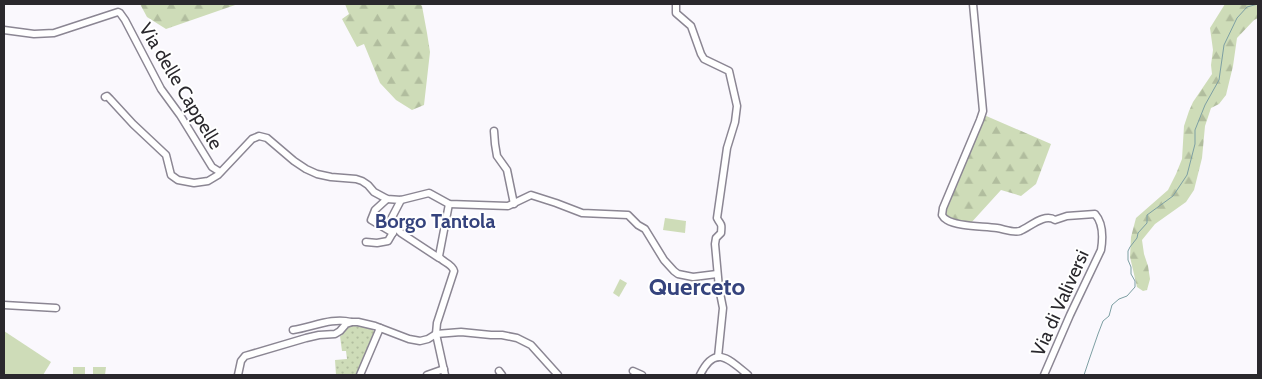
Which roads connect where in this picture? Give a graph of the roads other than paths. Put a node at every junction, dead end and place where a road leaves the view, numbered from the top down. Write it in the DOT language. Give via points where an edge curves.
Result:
graph roads {
  1 [pos="676,4"];
  2 [pos="973,4"];
  3 [pos="4,30"];
  4 [pos="105,97"];
  5 [pos="494,131"];
  6 [pos="220,172"];
  7 [pos="387,199"];
  8 [pos="401,200"];
  9 [pos="449,204"];
  10 [pos="514,204"];
  11 [pos="395,230"];
  12 [pos="366,242"];
  13 [pos="439,258"];
  14 [pos="717,274"];
  15 [pos="4,305"];
  16 [pos="56,308"];
  17 [pos="352,322"];
  18 [pos="380,328"];
  19 [pos="293,330"];
  20 [pos="436,334"];
  21 [pos="718,357"];
  22 [pos="444,372"];
  23 [pos="633,372"];
  24 [pos="238,375"];
  25 [pos="360,375"];
  26 [pos="427,375"];
  27 [pos="558,375"];
  28 [pos="642,375"];
  29 [pos="700,375"];
  30 [pos="748,375"];
  31 [pos="1044,375"];
  1 -- 14 [label="street" via="676,13 691,26 702,56 729,72 737,104 718,200 717,218 722,228 715,244"];
  2 -- 31 [label="street, Via di Valiversi" via="983,111 942,215 954,222 1015,231 1052,217 1055,220 1096,214 1102,233 1101,250"];
  3 -- 6 [label="street, Via delle Cappelle" via="54,34 119,12 161,89 212,166"];
  4 -- 6 [label="street, Via delle Cappelle" via="166,155 175,179 202,182"];
  5 -- 10 [label="street" via="498,156 507,170"];
  6 -- 7 [label="street, Via delle Cappelle" via="252,139 263,136 294,161 317,174 362,182"];
  7 -- 8 [label="street"];
  7 -- 11 [label="street" via="375,210 371,220"];
  8 -- 9 [label="street" via="429,194"];
  8 -- 11 [label="street" via="390,221"];
  9 -- 10 [label="street"];
  9 -- 13 [label="street"];
  10 -- 14 [label="street" via="531,195 582,213 628,215 645,229 674,272 693,277"];
  11 -- 12 [label="street" via="388,240"];
  11 -- 13 [label="street"];
  13 -- 20 [label="street" via="454,271"];
  14 -- 21 [label="street" via="723,308"];
  15 -- 16 [label="street"];
  17 -- 18 [label="street"];
  17 -- 19 [label="street" via="336,320"];
  17 -- 24 [label="street" via="334,334 306,338 245,356"];
  18 -- 20 [label="street" via="420,341"];
  18 -- 25 [label="street"];
  20 -- 22 [label="street"];
  20 -- 27 [label="street" via="461,332 517,338 531,345"];
  21 -- 29 [label="street" via="706,364"];
  21 -- 30 [label="street" via="727,358"];
  22 -- 26 [label="street"];
  23 -- 28 [label="street"];
}
